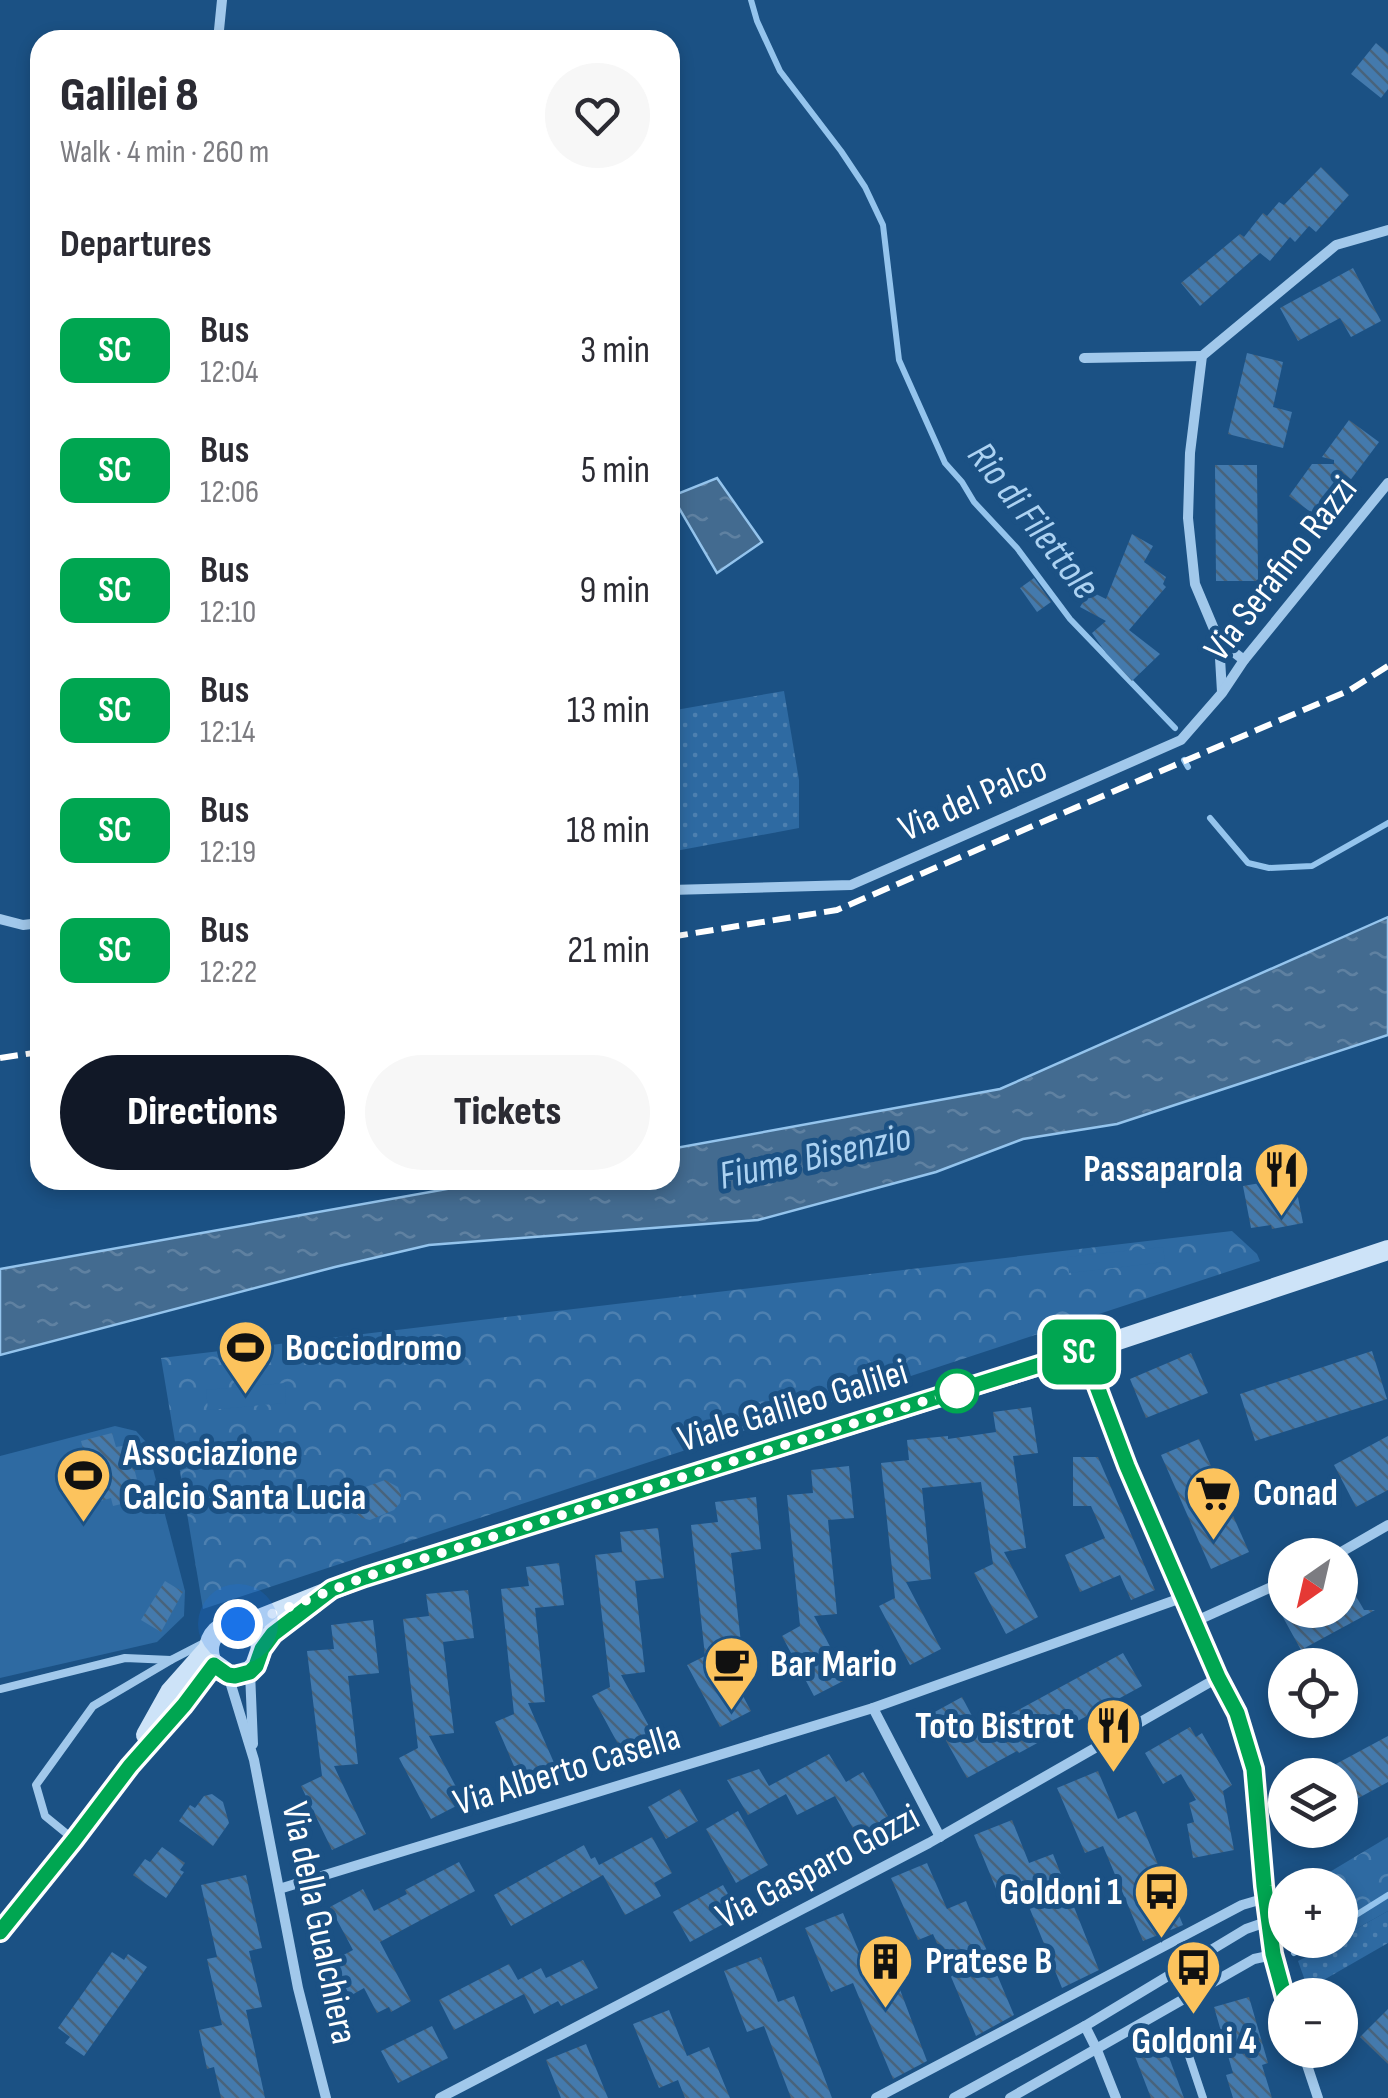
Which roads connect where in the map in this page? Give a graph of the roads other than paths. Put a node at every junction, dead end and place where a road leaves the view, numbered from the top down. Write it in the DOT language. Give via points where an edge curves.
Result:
graph roads {
  1 [pos="222,0"];
  2 [pos="219,30"];
  3 [pos="1388,230"];
  4 [pos="1202,356"];
  5 [pos="1084,358"];
  6 [pos="1388,483"];
  7 [pos="1219,642"];
  8 [pos="1244,660"];
  9 [pos="1222,693"];
  10 [pos="680,890"];
  11 [pos="0,919"];
  12 [pos="30,924"];
  13 [pos="1388,1250"];
  14 [pos="1087,1350"];
  15 [pos="1388,1525"];
  16 [pos="1358,1542"];
  17 [pos="332,1589"];
  18 [pos="1268,1589"];
  19 [pos="1184,1597"];
  20 [pos="1196,1621"];
  21 [pos="238,1624"];
  22 [pos="262,1649"];
  23 [pos="215,1657"];
  24 [pos="171,1660"];
  25 [pos="250,1672"];
  26 [pos="1218,1677"];
  27 [pos="0,1689"];
  28 [pos="873,1708"];
  29 [pos="254,1760"];
  30 [pos="940,1837"];
  31 [pos="74,1840"];
  32 [pos="279,1890"];
  33 [pos="1266,1898"];
  34 [pos="1268,1913"];
  35 [pos="1268,1921"];
  36 [pos="0,1932"];
  37 [pos="1268,1955"];
  38 [pos="1085,2026"];
  39 [pos="1186,2047"];
  40 [pos="1097,2050"];
  41 [pos="1308,2068"];
  42 [pos="326,2098"];
  43 [pos="440,2098"];
  44 [pos="876,2098"];
  45 [pos="954,2098"];
  46 [pos="1010,2098"];
  47 [pos="1116,2098"];
  48 [pos="1202,2098"];
  49 [pos="1318,2098"];
  1 -- 2 [label="street"];
  3 -- 4 [label="street" via="1336,245"];
  4 -- 5 [label="street"];
  4 -- 7 [label="street" via="1188,518 1195,584"];
  6 -- 8 [label="street, Via Serafino Razzi"];
  7 -- 8 [label="street"];
  7 -- 9 [label="street"];
  8 -- 9 [label="street, Via Serafino Razzi"];
  9 -- 10 [label="street, Via del Palco" via="1181,740 852,886"];
  11 -- 12 [label="street"];
  13 -- 14 [label="main road, Viale Galileo Galilei"];
  14 -- 17 [label="main road, Viale Galileo Galilei"];
  14 -- 19 [label="street" via="1127,1466"];
  15 -- 16 [label="street"];
  17 -- 21 [label="main road, Viale Galileo Galilei"];
  17 -- 22 [label="main road, Viale Galileo Galilei"];
  18 -- 20 [label="street"];
  19 -- 20 [label="street"];
  19 -- 28 [label="street, Via Alberto Casella"];
  20 -- 26 [label="street"];
  21 -- 22 [label="main road" via="252,1629"];
  21 -- 23 [label="main road, Viale Galileo Galilei" via="223,1626"];
  22 -- 25 [label="main road, Viale Galileo Galilei"];
  23 -- 24 [label="lane"];
  23 -- 25 [label="main road" via="235,1676"];
  23 -- 29 [label="street, Via della Gualchiera"];
  23 -- 31 [label="main road, Viale Galileo Galilei" via="170,1692 130,1766"];
  24 -- 27 [label="lane" via="125,1658"];
  24 -- 31 [label="lane" via="92,1706 36,1785 44,1816"];
  25 -- 29 [label="street, Via della Gualchiera"];
  26 -- 30 [label="street, Via Gasparo Gozzi"];
  26 -- 33 [label="street" via="1254,1769"];
  28 -- 30 [label="street"];
  28 -- 32 [label="street, Via Alberto Casella"];
  29 -- 32 [label="street, Via della Gualchiera"];
  30 -- 43 [label="street, Via Gasparo Gozzi"];
  31 -- 36 [label="main road, Viale Galileo Galilei"];
  32 -- 42 [label="street, Via della Gualchiera"];
  33 -- 34 [label="street"];
  33 -- 44 [label="street"];
  35 -- 38 [label="street"];
  37 -- 40 [label="street"];
  38 -- 40 [label="street"];
  38 -- 45 [label="street"];
  39 -- 48 [label="lane"];
  40 -- 46 [label="street"];
  40 -- 47 [label="street"];
  41 -- 49 [label="street"];
}
